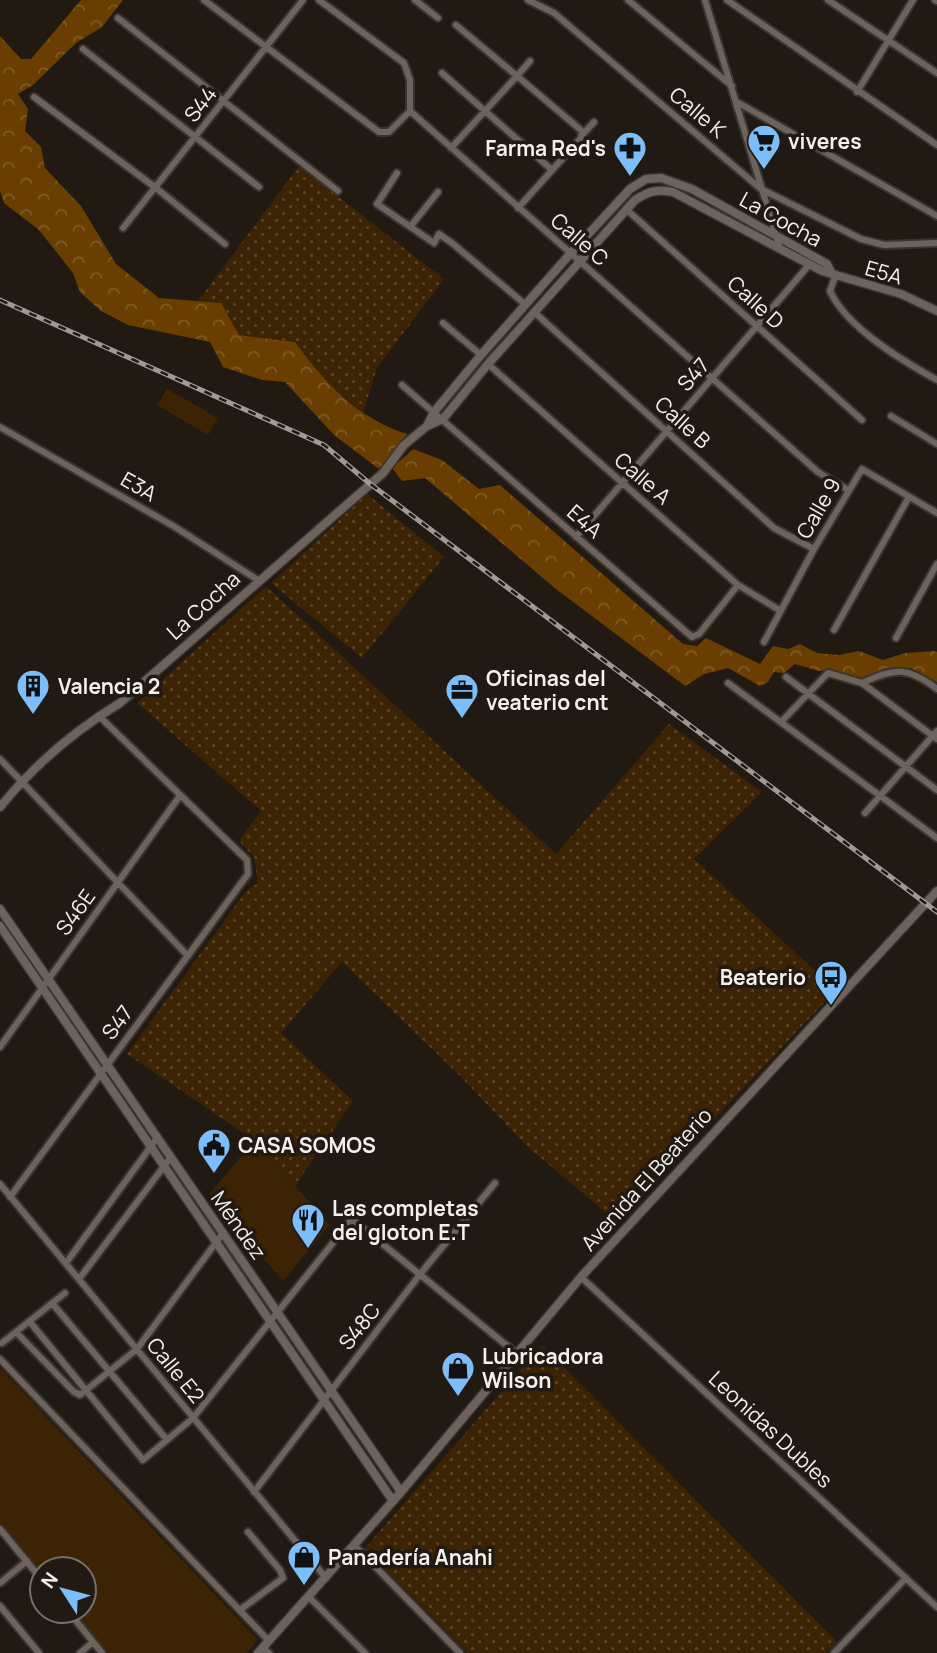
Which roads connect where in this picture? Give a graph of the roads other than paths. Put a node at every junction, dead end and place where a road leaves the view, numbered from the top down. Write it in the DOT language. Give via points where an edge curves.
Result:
graph roads {
  1 [pos="204,0"];
  2 [pos="303,0"];
  3 [pos="319,0"];
  4 [pos="415,0"];
  5 [pos="528,0"];
  6 [pos="628,0"];
  7 [pos="705,0"];
  8 [pos="727,0"];
  9 [pos="742,0"];
  10 [pos="828,0"];
  11 [pos="913,0"];
  12 [pos="736,8"];
  13 [pos="118,18"];
  14 [pos="438,18"];
  15 [pos="456,24"];
  16 [pos="889,42"];
  17 [pos="267,46"];
  18 [pos="83,50"];
  19 [pos="530,61"];
  20 [pos="442,73"];
  21 [pos="937,73"];
  22 [pos="517,76"];
  23 [pos="732,86"];
  24 [pos="857,92"];
  25 [pos="34,97"];
  26 [pos="226,100"];
  27 [pos="737,102"];
  28 [pos="485,109"];
  29 [pos="410,111"];
  30 [pos="594,122"];
  31 [pos="583,134"];
  32 [pos="196,138"];
  33 [pos="937,145"];
  34 [pos="451,148"];
  35 [pos="552,170"];
  36 [pos="397,173"];
  37 [pos="259,187"];
  38 [pos="156,188"];
  39 [pos="761,189"];
  40 [pos="338,191"];
  41 [pos="438,192"];
  42 [pos="518,208"];
  43 [pos="627,210"];
  44 [pos="937,216"];
  45 [pos="410,227"];
  46 [pos="123,228"];
  47 [pos="776,236"];
  48 [pos="937,243"];
  49 [pos="225,244"];
  50 [pos="780,249"];
  51 [pos="570,254"];
  52 [pos="580,262"];
  53 [pos="809,265"];
  54 [pos="834,273"];
  55 [pos="937,302"];
  56 [pos="526,305"];
  57 [pos="927,305"];
  58 [pos="937,311"];
  59 [pos="534,312"];
  60 [pos="443,323"];
  61 [pos="758,326"];
  62 [pos="481,355"];
  63 [pos="488,364"];
  64 [pos="712,379"];
  65 [pos="937,380"];
  66 [pos="402,384"];
  67 [pos="434,412"];
  68 [pos="891,416"];
  69 [pos="443,419"];
  70 [pos="862,420"];
  71 [pos="428,426"];
  72 [pos="0,427"];
  73 [pos="667,431"];
  74 [pos="937,444"];
  75 [pos="620,481"];
  76 [pos="848,489"];
  77 [pos="909,497"];
  78 [pos="937,513"];
  79 [pos="576,537"];
  80 [pos="814,550"];
  81 [pos="937,565"];
  82 [pos="258,580"];
  83 [pos="738,585"];
  84 [pos="781,611"];
  85 [pos="834,631"];
  86 [pos="896,638"];
  87 [pos="764,642"];
  88 [pos="786,677"];
  89 [pos="728,683"];
  90 [pos="862,683"];
  91 [pos="937,689"];
  92 [pos="806,692"];
  93 [pos="99,716"];
  94 [pos="781,722"];
  95 [pos="936,735"];
  96 [pos="0,759"];
  97 [pos="906,767"];
  98 [pos="21,782"];
  99 [pos="937,790"];
  100 [pos="880,796"];
  101 [pos="179,797"];
  102 [pos="0,807"];
  103 [pos="865,813"];
  104 [pos="937,838"];
  105 [pos="118,883"];
  106 [pos="937,891"];
  107 [pos="0,909"];
  108 [pos="0,926"];
  109 [pos="188,956"];
  110 [pos="49,980"];
  111 [pos="42,988"];
  112 [pos="0,1047"];
  113 [pos="107,1065"];
  114 [pos="100,1074"];
  115 [pos="157,1138"];
  116 [pos="150,1147"];
  117 [pos="171,1157"];
  118 [pos="164,1167"];
  119 [pos="495,1183"];
  120 [pos="0,1184"];
  121 [pos="10,1197"];
  122 [pos="223,1233"];
  123 [pos="216,1243"];
  124 [pos="66,1263"];
  125 [pos="421,1273"];
  126 [pos="581,1277"];
  127 [pos="79,1279"];
  128 [pos="65,1293"];
  129 [pos="52,1303"];
  130 [pos="278,1313"];
  131 [pos="30,1322"];
  132 [pos="270,1322"];
  133 [pos="16,1332"];
  134 [pos="2,1343"];
  135 [pos="136,1349"];
  136 [pos="516,1353"];
  137 [pos="0,1359"];
  138 [pos="109,1372"];
  139 [pos="86,1390"];
  140 [pos="331,1390"];
  141 [pos="324,1400"];
  142 [pos="193,1418"];
  143 [pos="167,1440"];
  144 [pos="254,1492"];
  145 [pos="401,1492"];
  146 [pos="393,1501"];
  147 [pos="0,1529"];
  148 [pos="248,1532"];
  149 [pos="355,1546"];
  150 [pos="27,1561"];
  151 [pos="326,1578"];
  152 [pos="906,1578"];
  153 [pos="0,1583"];
  154 [pos="310,1597"];
  155 [pos="0,1606"];
  156 [pos="937,1607"];
  157 [pos="240,1610"];
  158 [pos="79,1625"];
  159 [pos="93,1642"];
  160 [pos="265,1649"];
  161 [pos="39,1653"];
  162 [pos="80,1653"];
  163 [pos="102,1653"];
  164 [pos="365,1653"];
  165 [pos="460,1653"];
  166 [pos="834,1653"];
  1 -- 17 [label="street"];
  2 -- 17 [label="street, S44"];
  3 -- 29 [label="street" via="404,63 410,80"];
  4 -- 14 [label="street"];
  5 -- 39 [label="street, Calle K" via="554,13"];
  6 -- 23 [label="street"];
  7 -- 23 [label="street"];
  8 -- 12 [label="street"];
  9 -- 12 [label="street"];
  10 -- 16 [label="street"];
  11 -- 16 [label="street"];
  12 -- 24 [label="street"];
  13 -- 26 [label="street"];
  15 -- 22 [label="street"];
  16 -- 21 [label="street"];
  16 -- 24 [label="street"];
  17 -- 26 [label="street, S44"];
  17 -- 29 [label="street" via="379,132 389,132"];
  18 -- 32 [label="street"];
  19 -- 22 [label="street"];
  20 -- 28 [label="street"];
  22 -- 28 [label="street"];
  22 -- 31 [label="street"];
  23 -- 27 [label="street"];
  24 -- 33 [label="street"];
  25 -- 38 [label="street"];
  26 -- 32 [label="street, S44"];
  26 -- 40 [label="street"];
  27 -- 39 [label="street"];
  27 -- 44 [label="street, Calle K"];
  28 -- 34 [label="street"];
  28 -- 35 [label="street"];
  29 -- 34 [label="street, Calle C"];
  30 -- 31 [label="street"];
  31 -- 35 [label="street"];
  32 -- 37 [label="street"];
  32 -- 38 [label="street, S44"];
  34 -- 42 [label="street, Calle C"];
  35 -- 42 [label="street"];
  36 -- 45 [label="street" via="377,204"];
  38 -- 46 [label="street, S44"];
  38 -- 49 [label="street"];
  39 -- 47 [label="street"];
  39 -- 48 [label="street, Calle K" via="861,239 884,245"];
  41 -- 45 [label="street"];
  42 -- 51 [label="street, Calle C"];
  43 -- 50 [label="street, La Cocha" via="646,193 657,189 673,192"];
  43 -- 52 [label="street, La Cocha"];
  43 -- 61 [label="street, Calle D"];
  45 -- 56 [label="street" via="434,243 439,234"];
  47 -- 50 [label="street"];
  47 -- 51 [label="street, La Cocha" via="692,189 660,178 646,179 630,188"];
  47 -- 54 [label="street, La Cocha" via="827,264"];
  50 -- 53 [label="street, La Cocha"];
  51 -- 52 [label="street, Calle C"];
  51 -- 56 [label="street, La Cocha"];
  52 -- 59 [label="street, La Cocha"];
  52 -- 64 [label="street, Calle C"];
  53 -- 54 [label="street, La Cocha"];
  53 -- 61 [label="street, S47"];
  54 -- 57 [label="street, E5A"];
  54 -- 65 [label="street" via="830,291 846,314 902,361"];
  55 -- 57 [label="street"];
  56 -- 62 [label="street, La Cocha"];
  57 -- 58 [label="street, E5A"];
  59 -- 63 [label="street, La Cocha"];
  59 -- 73 [label="street, Calle B"];
  60 -- 62 [label="street"];
  61 -- 64 [label="street, S47"];
  61 -- 70 [label="street, Calle D"];
  62 -- 67 [label="street, La Cocha"];
  63 -- 69 [label="street, La Cocha"];
  63 -- 75 [label="street, Calle A"];
  64 -- 73 [label="street, S47"];
  64 -- 76 [label="street, Calle C" via="818,472"];
  66 -- 67 [label="street, E4A"];
  67 -- 69 [label="street, E4A"];
  67 -- 71 [label="street, La Cocha"];
  68 -- 74 [label="street"];
  69 -- 71 [label="street, La Cocha"];
  69 -- 79 [label="street, E4A"];
  71 -- 82 [label="street, La Cocha" via="395,453 388,467"];
  72 -- 82 [label="street, E3A"];
  73 -- 75 [label="street, S47"];
  73 -- 80 [label="street, Calle B" via="774,528"];
  75 -- 79 [label="street, S47"];
  75 -- 83 [label="street, Calle A"];
  76 -- 77 [label="street, Calle 9" via="866,469"];
  76 -- 80 [label="street, Calle 9"];
  77 -- 78 [label="street, Calle 9"];
  77 -- 85 [label="street"];
  79 -- 83 [label="street, E4A" via="692,637"];
  80 -- 84 [label="street, Calle 9"];
  81 -- 86 [label="street"];
  82 -- 93 [label="street, La Cocha" via="120,703"];
  83 -- 84 [label="street, Calle A"];
  84 -- 87 [label="street, Calle 9"];
  88 -- 92 [label="street"];
  89 -- 94 [label="street"];
  90 -- 91 [label="street" via="897,670 910,672"];
  90 -- 92 [label="street" via="828,673"];
  90 -- 95 [label="street"];
  92 -- 94 [label="street"];
  92 -- 97 [label="street"];
  93 -- 98 [label="street, La Cocha"];
  93 -- 101 [label="street"];
  94 -- 100 [label="street"];
  95 -- 97 [label="street"];
  96 -- 98 [label="street"];
  97 -- 99 [label="street"];
  97 -- 100 [label="street"];
  98 -- 102 [label="street, La Cocha"];
  98 -- 105 [label="street"];
  100 -- 103 [label="street"];
  100 -- 104 [label="street"];
  101 -- 105 [label="street, S46E"];
  101 -- 109 [label="street, S47" via="247,860 249,868"];
  105 -- 109 [label="street"];
  105 -- 110 [label="street, S46E"];
  106 -- 126 [label="street, Avenida El Beaterio"];
  107 -- 110 [label="street, Méndez"];
  108 -- 111 [label="street, Méndez"];
  109 -- 113 [label="street, S47"];
  110 -- 111 [label="street, S46E"];
  110 -- 113 [label="street, Méndez"];
  111 -- 112 [label="street, S46E"];
  111 -- 114 [label="street, Méndez"];
  113 -- 114 [label="street, S47"];
  113 -- 115 [label="street, Méndez"];
  114 -- 116 [label="street, Méndez"];
  114 -- 121 [label="street, S47"];
  115 -- 116 [label="street"];
  115 -- 117 [label="street, Méndez"];
  116 -- 118 [label="street, Méndez"];
  116 -- 124 [label="street"];
  117 -- 118 [label="street"];
  117 -- 122 [label="street, Méndez"];
  118 -- 123 [label="street, Méndez"];
  118 -- 127 [label="street"];
  119 -- 125 [label="street, S48C"];
  120 -- 121 [label="street, Calle E2"];
  121 -- 124 [label="street, Calle E2"];
  122 -- 123 [label="street"];
  122 -- 130 [label="street, Méndez"];
  123 -- 132 [label="street, Méndez"];
  123 -- 135 [label="street"];
  124 -- 127 [label="street, Calle E2"];
  125 -- 130 [label="street" via="352,1219"];
  125 -- 136 [label="street"];
  125 -- 140 [label="street, S48C"];
  126 -- 136 [label="street, Avenida El Beaterio"];
  126 -- 152 [label="street, Leonidas Dubles"];
  127 -- 135 [label="street, Calle E2"];
  128 -- 129 [label="street"];
  129 -- 131 [label="street"];
  129 -- 138 [label="street"];
  130 -- 132 [label="street"];
  130 -- 140 [label="street, Méndez"];
  131 -- 133 [label="street"];
  131 -- 139 [label="street"];
  132 -- 141 [label="street, Méndez"];
  132 -- 142 [label="street"];
  133 -- 134 [label="street"];
  133 -- 139 [label="street" via="74,1392 80,1395"];
  135 -- 138 [label="street"];
  135 -- 142 [label="street, Calle E2"];
  136 -- 145 [label="street, Avenida El Beaterio"];
  137 -- 157 [label="street"];
  138 -- 139 [label="street"];
  138 -- 143 [label="street"];
  139 -- 143 [label="street" via="141,1458 146,1459"];
  140 -- 141 [label="street, S48C"];
  140 -- 145 [label="street, Méndez"];
  141 -- 144 [label="street, S48C"];
  141 -- 146 [label="street, Méndez"];
  142 -- 143 [label="street"];
  142 -- 144 [label="street, Calle E2"];
  144 -- 151 [label="street, Calle E2"];
  145 -- 146 [label="street, Avenida El Beaterio"];
  146 -- 149 [label="street, Avenida El Beaterio"];
  147 -- 150 [label="street"];
  148 -- 157 [label="street" via="283,1578"];
  149 -- 151 [label="street, Avenida El Beaterio"];
  149 -- 165 [label="street"];
  150 -- 153 [label="street"];
  151 -- 154 [label="street, Avenida El Beaterio"];
  152 -- 156 [label="street, Leonidas Dubles"];
  152 -- 166 [label="street"];
  154 -- 160 [label="street, Avenida El Beaterio"];
  154 -- 164 [label="street"];
  155 -- 161 [label="street"];
  157 -- 160 [label="street"];
  158 -- 159 [label="street"];
  159 -- 162 [label="street"];
  159 -- 163 [label="street"];
}
